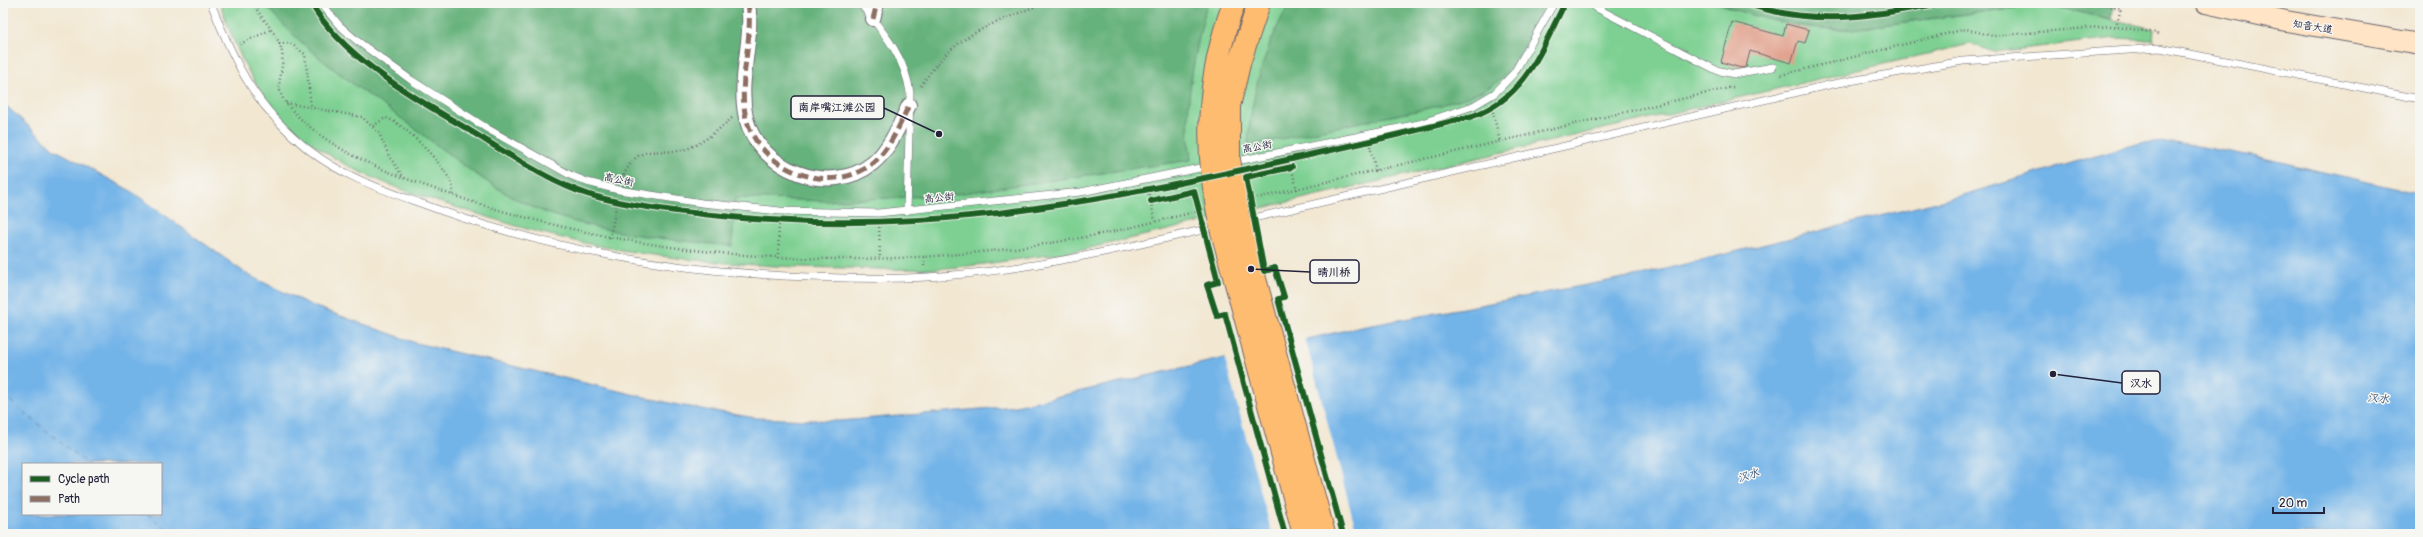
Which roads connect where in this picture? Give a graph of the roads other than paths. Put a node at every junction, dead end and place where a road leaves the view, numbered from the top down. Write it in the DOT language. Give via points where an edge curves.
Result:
graph roads {
  1 [pos="212,3"];
  2 [pos="321,3"];
  3 [pos="748,3"];
  4 [pos="860,3"];
  5 [pos="877,3"];
  6 [pos="1234,3"];
  7 [pos="1259,3"];
  8 [pos="1554,3"];
  9 [pos="1587,3"];
  10 [pos="2206,3"];
  11 [pos="873,19"];
  12 [pos="2420,44"];
  13 [pos="1773,67"];
  14 [pos="2420,99"];
  15 [pos="909,105"];
  16 [pos="907,211"];
  17 [pos="1234,223"];
  18 [pos="1226,224"];
  19 [pos="1304,534"];
  20 [pos="1324,534"];
  1 -- 18 [label="lane" via="240,73 282,126 309,149 348,174 485,226 545,242 694,268 770,275 925,278 1053,262"];
  2 -- 16 [label="lane, 高公街" via="356,40 411,80 482,126 587,182 619,190 702,203 780,211"];
  3 -- 15 [label="street" via="750,20 743,79 744,107 748,125 756,140 777,162 803,175 833,179 858,173 874,162 893,137"];
  4 -- 11 [label="lane"];
  5 -- 11 [label="street"];
  6 -- 19 [label="main road, bridge" via="1218,51 1212,89 1209,122 1212,188 1220,228"];
  7 -- 20 [label="main road, bridge" via="1242,53 1229,106 1229,159 1238,216"];
  8 -- 16 [label="lane, 高公街" via="1524,57 1503,86 1487,100 1448,115 1419,124 1081,192"];
  9 -- 13 [label="lane" via="1716,70 1734,74"];
  10 -- 12 [label="main road, 知音大道"];
  11 -- 15 [label="lane" via="900,56 907,75"];
  14 -- 17 [label="lane" via="2160,48 1963,61 1833,84"];
  15 -- 16 [label="lane"];
}
